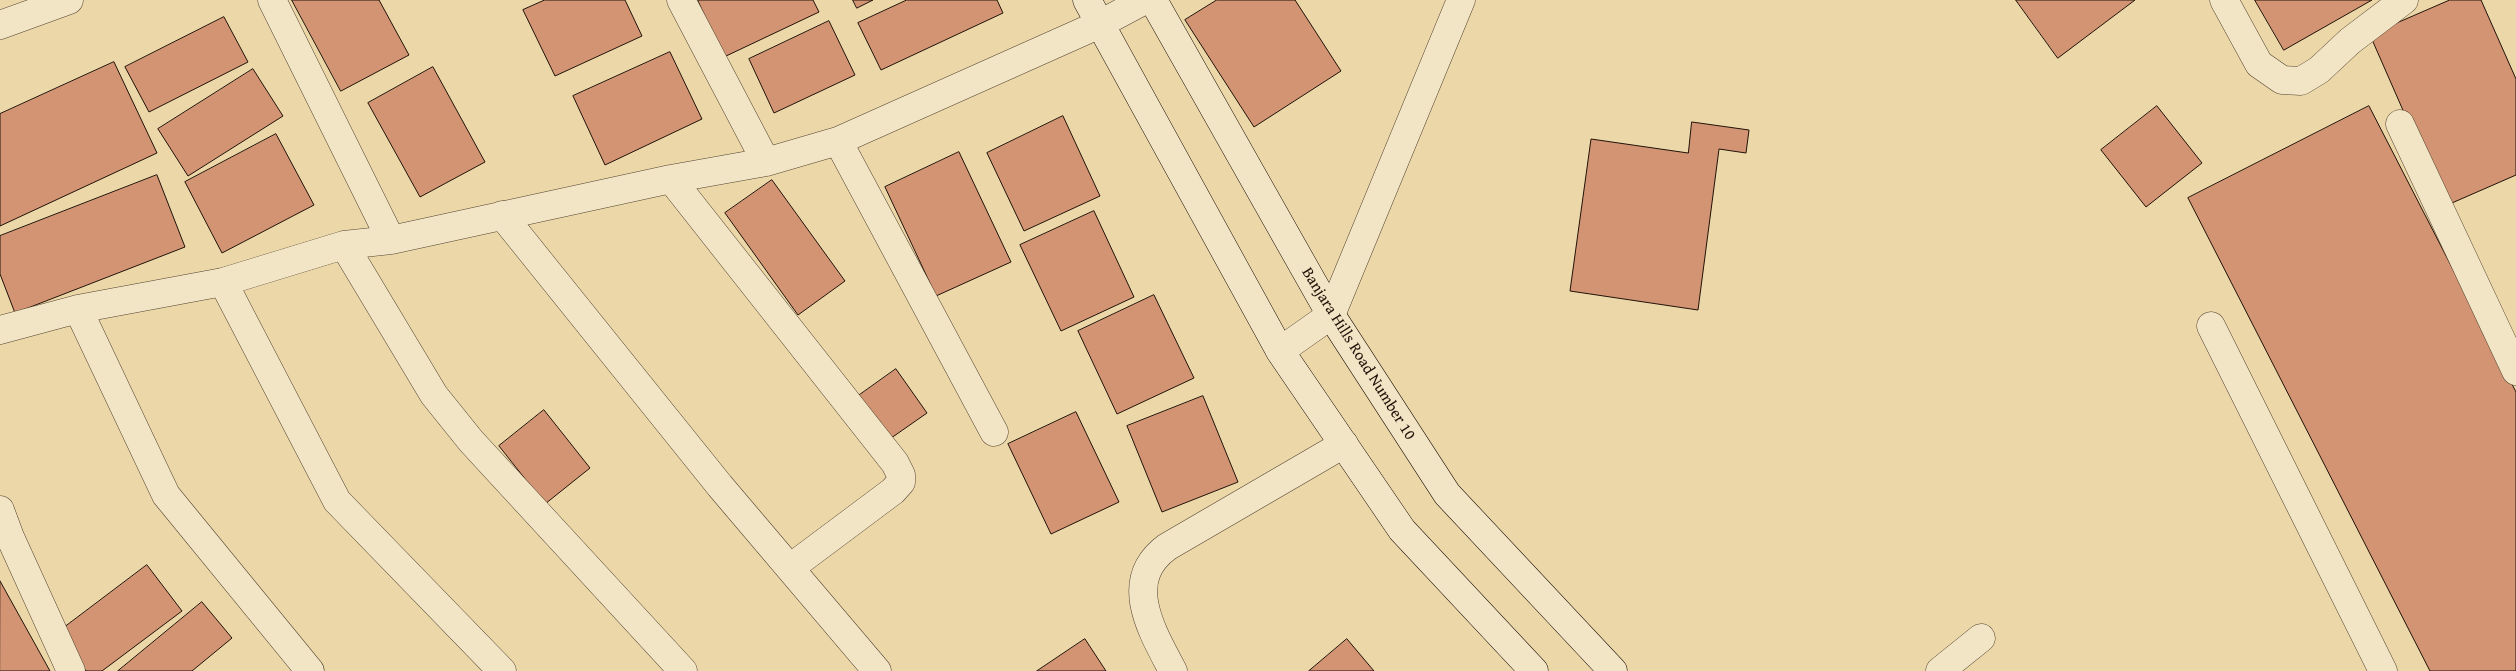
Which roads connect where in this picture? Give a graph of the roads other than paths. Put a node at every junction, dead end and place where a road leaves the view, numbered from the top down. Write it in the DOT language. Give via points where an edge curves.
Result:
graph roads {
  1 [pos="69,0"];
  2 [pos="272,0"];
  3 [pos="681,0"];
  4 [pos="1088,0"];
  5 [pos="1145,0"];
  6 [pos="1153,0"];
  7 [pos="1461,0"];
  8 [pos="2224,0"];
  9 [pos="2404,0"];
  10 [pos="1100,24"];
  11 [pos="0,25"];
  12 [pos="2400,124"];
  13 [pos="838,141"];
  14 [pos="766,162"];
  15 [pos="671,179"];
  16 [pos="502,215"];
  17 [pos="391,240"];
  18 [pos="344,245"];
  19 [pos="222,282"];
  20 [pos="78,309"];
  21 [pos="1331,315"];
  22 [pos="2212,326"];
  23 [pos="0,330"];
  24 [pos="1280,351"];
  25 [pos="2516,371"];
  26 [pos="994,432"];
  27 [pos="1344,444"];
  28 [pos="0,510"];
  29 [pos="790,568"];
  30 [pos="1981,638"];
  31 [pos="71,671"];
  32 [pos="310,671"];
  33 [pos="502,671"];
  34 [pos="683,671"];
  35 [pos="877,671"];
  36 [pos="1173,671"];
  37 [pos="1534,671"];
  38 [pos="1613,671"];
  39 [pos="1940,671"];
  40 [pos="2383,671"];
  1 -- 11 [label="street"];
  2 -- 17 [label="street"];
  3 -- 14 [label="street"];
  4 -- 10 [label="street"];
  5 -- 10 [label="street"];
  6 -- 21 [label="street, Banjara Hills Road Number 10"];
  7 -- 21 [label="street"];
  8 -- 9 [label="street" via="2260,64 2282,80 2301,81"];
  10 -- 13 [label="street"];
  10 -- 24 [label="street"];
  12 -- 25 [label="street"];
  13 -- 14 [label="street"];
  13 -- 26 [label="street"];
  14 -- 15 [label="street"];
  15 -- 16 [label="street"];
  15 -- 29 [label="street" via="895,463 901,475 901,482 893,491"];
  16 -- 17 [label="street"];
  16 -- 29 [label="street"];
  17 -- 18 [label="street"];
  18 -- 19 [label="street"];
  18 -- 34 [label="street" via="434,395 470,441"];
  19 -- 20 [label="street"];
  19 -- 33 [label="street" via="337,501"];
  20 -- 23 [label="street"];
  20 -- 32 [label="street" via="166,495"];
  21 -- 24 [label="street"];
  21 -- 38 [label="street, Banjara Hills Road Number 10" via="1447,494"];
  22 -- 40 [label="street"];
  24 -- 27 [label="street"];
  27 -- 36 [label="street" via="1153,558 1142,581 1148,625"];
  27 -- 37 [label="street" via="1402,530"];
  28 -- 31 [label="street"];
  29 -- 35 [label="street"];
  30 -- 39 [label="street"];
}
